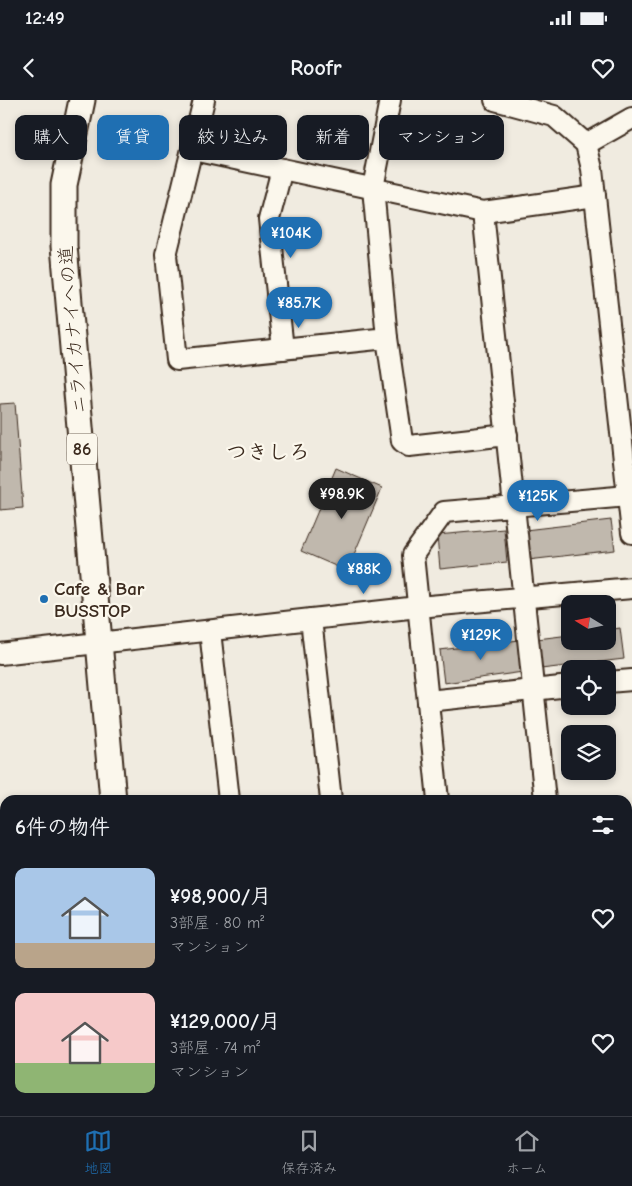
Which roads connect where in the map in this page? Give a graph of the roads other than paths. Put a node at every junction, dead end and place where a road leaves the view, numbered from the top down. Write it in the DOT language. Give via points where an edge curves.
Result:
graph roads {
  1 [pos="82,100"];
  2 [pos="204,100"];
  3 [pos="390,100"];
  4 [pos="495,100"];
  5 [pos="200,115"];
  6 [pos="632,118"];
  7 [pos="586,144"];
  8 [pos="190,160"];
  9 [pos="239,160"];
  10 [pos="282,169"];
  11 [pos="373,188"];
  12 [pos="595,196"];
  13 [pos="483,212"];
  14 [pos="387,338"];
  15 [pos="283,349"];
  16 [pos="626,405"];
  17 [pos="507,435"];
  18 [pos="628,496"];
  19 [pos="514,507"];
  20 [pos="632,533"];
  21 [pos="632,588"];
  22 [pos="524,599"];
  23 [pos="418,607"];
  24 [pos="311,619"];
  25 [pos="210,631"];
  26 [pos="100,644"];
  27 [pos="0,654"];
  28 [pos="632,680"];
  29 [pos="616,681"];
  30 [pos="561,687"];
  31 [pos="534,690"];
  32 [pos="428,701"];
  33 [pos="113,795"];
  34 [pos="228,795"];
  35 [pos="330,795"];
  36 [pos="437,795"];
  37 [pos="544,795"];
  1 -- 26 [label="main road, ニライカナイへの道 / 86" via="64,185 63,236"];
  2 -- 5 [label="street"];
  3 -- 11 [label="street"];
  4 -- 7 [label="street" via="554,116"];
  6 -- 7 [label="street"];
  7 -- 12 [label="street"];
  8 -- 15 [label="street" via="166,255 177,360"];
  9 -- 10 [label="street"];
  10 -- 11 [label="street"];
  10 -- 15 [label="street" via="269,219"];
  11 -- 13 [label="street"];
  11 -- 14 [label="street"];
  12 -- 13 [label="street"];
  12 -- 16 [label="street"];
  13 -- 17 [label="street"];
  14 -- 15 [label="street"];
  14 -- 17 [label="street" via="402,442 409,446"];
  16 -- 18 [label="street"];
  17 -- 19 [label="street"];
  18 -- 19 [label="street"];
  18 -- 20 [label="street"];
  19 -- 22 [label="street"];
  19 -- 23 [label="street" via="444,512 413,555"];
  21 -- 22 [label="street"];
  22 -- 23 [label="street"];
  22 -- 31 [label="street"];
  23 -- 24 [label="street"];
  23 -- 32 [label="street"];
  24 -- 25 [label="street"];
  24 -- 35 [label="street"];
  25 -- 26 [label="street"];
  25 -- 34 [label="street"];
  26 -- 27 [label="street"];
  26 -- 33 [label="main road, ニライカナイへの道 / 86"];
  28 -- 29 [label="street"];
  30 -- 31 [label="street"];
  31 -- 32 [label="street"];
  31 -- 37 [label="street"];
  32 -- 36 [label="street"];
}
